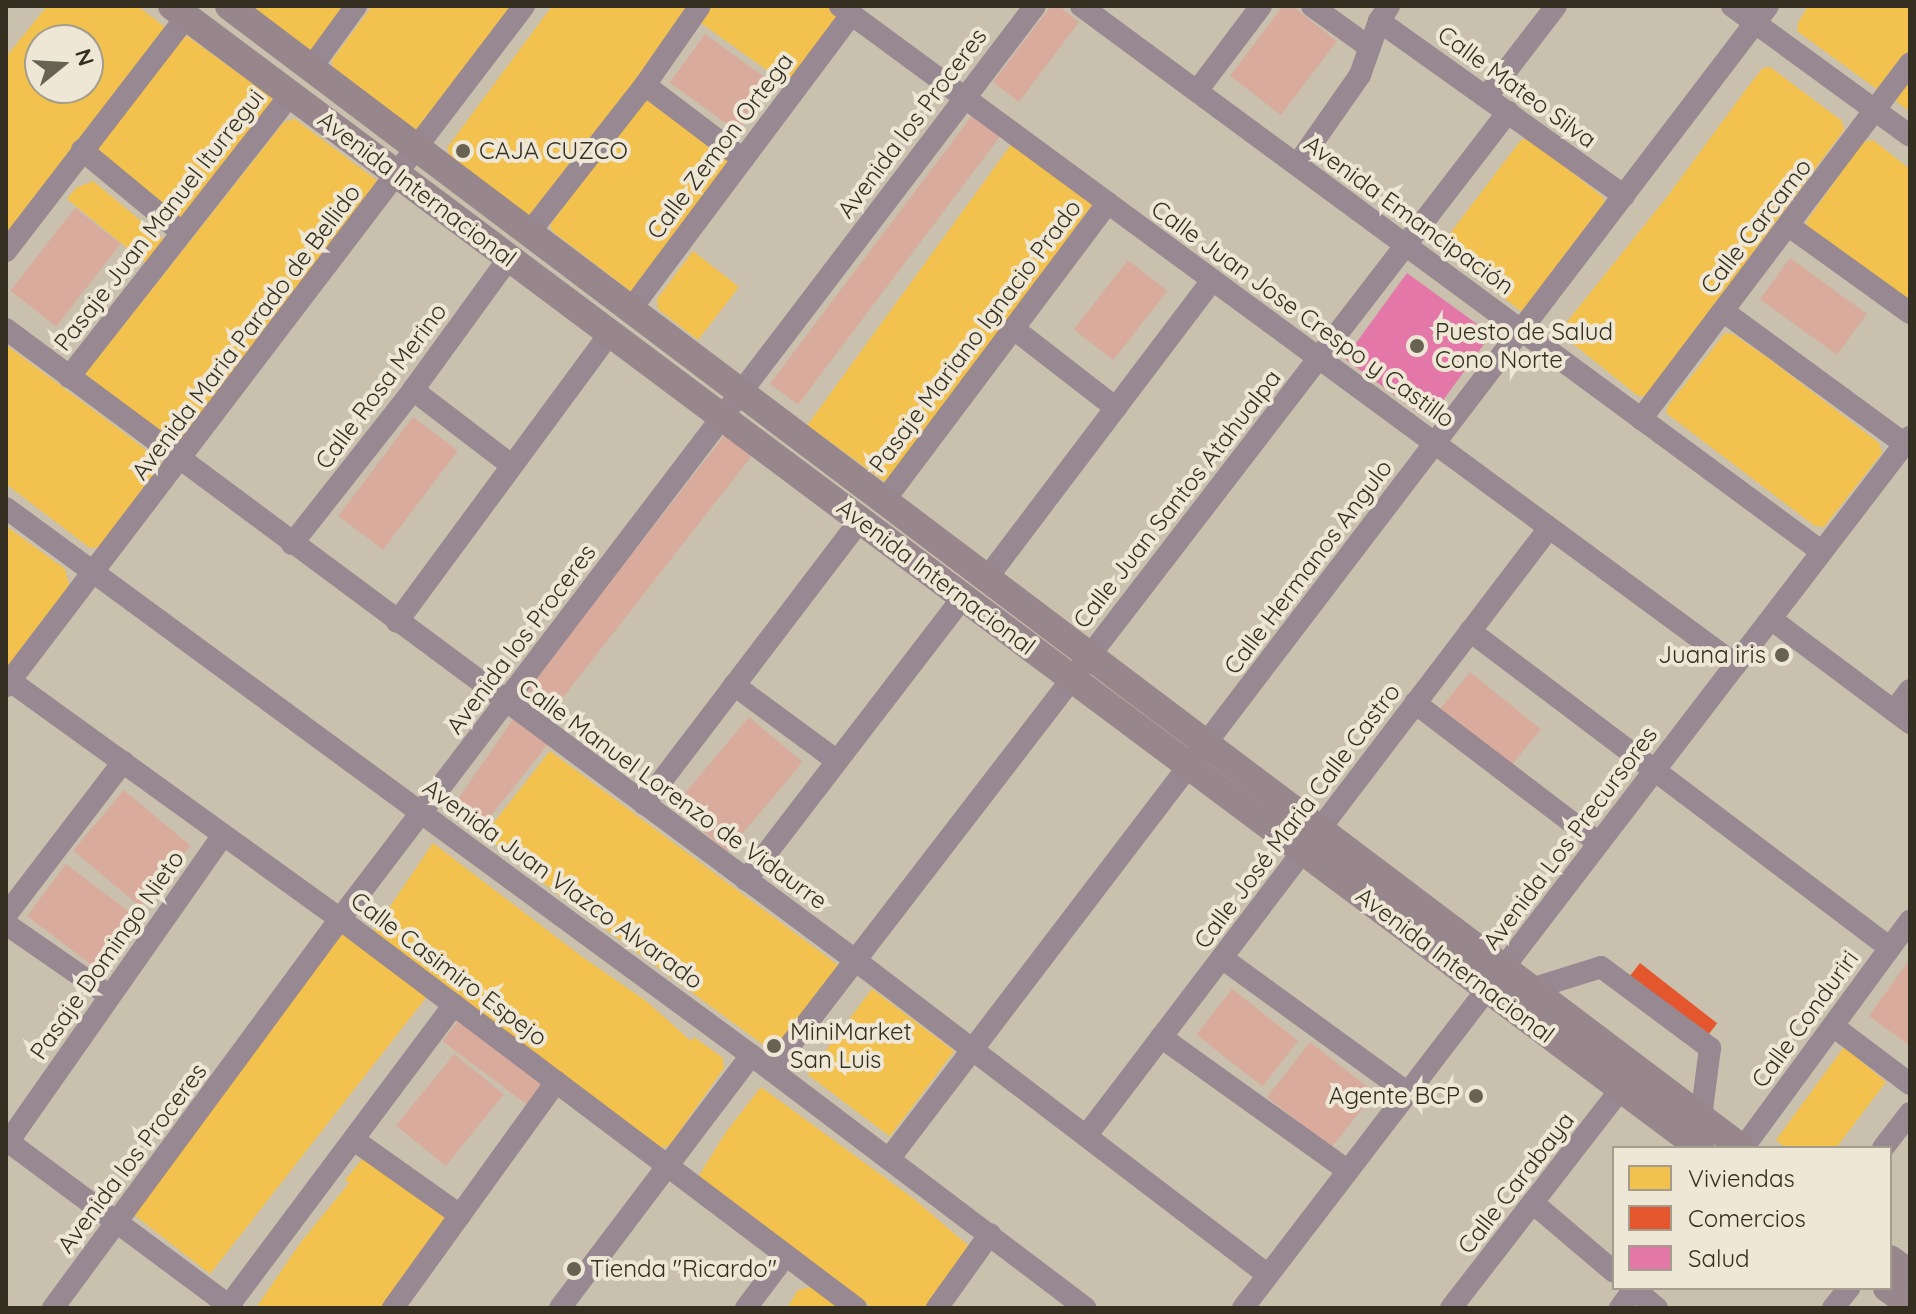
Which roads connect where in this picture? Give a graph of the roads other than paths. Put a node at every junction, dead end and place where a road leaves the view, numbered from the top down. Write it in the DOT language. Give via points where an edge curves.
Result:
graph roads {
  1 [pos="229,6"];
  2 [pos="356,6"];
  3 [pos="524,6"];
  4 [pos="700,6"];
  5 [pos="1035,6"];
  6 [pos="1081,6"];
  7 [pos="1261,6"];
  8 [pos="1312,6"];
  9 [pos="1556,6"];
  10 [pos="1732,6"];
  11 [pos="846,10"];
  12 [pos="179,11"];
  13 [pos="1384,13"];
  14 [pos="1762,15"];
  15 [pos="1369,47"];
  16 [pos="1910,63"];
  17 [pos="311,68"];
  18 [pos="645,85"];
  19 [pos="1197,91"];
  20 [pos="290,95"];
  21 [pos="1487,96"];
  22 [pos="965,98"];
  23 [pos="1876,111"];
  24 [pos="1508,112"];
  25 [pos="1910,136"];
  26 [pos="418,149"];
  27 [pos="82,150"];
  28 [pos="743,159"];
  29 [pos="1297,165"];
  30 [pos="397,175"];
  31 [pos="1624,196"];
  32 [pos="1108,203"];
  33 [pos="1789,226"];
  34 [pos="180,231"];
  35 [pos="529,233"];
  36 [pos="1406,245"];
  37 [pos="6,251"];
  38 [pos="509,258"];
  39 [pos="1212,280"];
  40 [pos="631,309"];
  41 [pos="1723,311"];
  42 [pos="1910,313"];
  43 [pos="6,329"];
  44 [pos="1014,329"];
  45 [pos="1522,331"];
  46 [pos="610,333"];
  47 [pos="1319,358"];
  48 [pos="69,377"];
  49 [pos="413,390"];
  50 [pos="740,392"];
  51 [pos="1116,408"];
  52 [pos="723,418"];
  53 [pos="1641,419"];
  54 [pos="1907,441"];
  55 [pos="1435,444"];
  56 [pos="180,462"];
  57 [pos="511,465"];
  58 [pos="884,501"];
  59 [pos="6,508"];
  60 [pos="860,520"];
  61 [pos="1549,528"];
  62 [pos="292,544"];
  63 [pos="1822,552"];
  64 [pos="94,573"];
  65 [pos="987,578"];
  66 [pos="963,597"];
  67 [pos="1771,619"];
  68 [pos="397,622"];
  69 [pos="1470,631"];
  70 [pos="1090,655"];
  71 [pos="1736,665"];
  72 [pos="1072,679"];
  73 [pos="7,681"];
  74 [pos="734,685"];
  75 [pos="1910,690"];
  76 [pos="505,702"];
  77 [pos="1415,703"];
  78 [pos="1902,717"];
  79 [pos="1206,744"];
  80 [pos="837,761"];
  81 [pos="123,762"];
  82 [pos="1189,766"];
  83 [pos="1656,770"];
  84 [pos="644,804"];
  85 [pos="421,813"];
  86 [pos="223,835"];
  87 [pos="1311,840"];
  88 [pos="1599,843"];
  89 [pos="746,880"];
  90 [pos="6,915"];
  91 [pos="340,919"];
  92 [pos="1910,921"];
  93 [pos="6,924"];
  94 [pos="1890,948"];
  95 [pos="1222,958"];
  96 [pos="855,960"];
  97 [pos="1495,978"];
  98 [pos="1531,989"];
  99 [pos="110,996"];
  100 [pos="454,1005"];
  101 [pos="1833,1026"];
  102 [pos="1161,1037"];
  103 [pos="973,1050"];
  104 [pos="751,1055"];
  105 [pos="771,1070"];
  106 [pos="556,1082"];
  107 [pos="1910,1084"];
  108 [pos="1621,1089"];
  109 [pos="1408,1093"];
  110 [pos="1910,1113"];
  111 [pos="1701,1117"];
  112 [pos="1086,1136"];
  113 [pos="354,1140"];
  114 [pos="7,1142"];
  115 [pos="1697,1146"];
  116 [pos="1739,1146"];
  117 [pos="1743,1146"];
  118 [pos="1885,1146"];
  119 [pos="889,1159"];
  120 [pos="667,1165"];
  121 [pos="1348,1171"];
  122 [pos="1533,1203"];
  123 [pos="460,1215"];
  124 [pos="118,1222"];
  125 [pos="990,1234"];
  126 [pos="786,1255"];
  127 [pos="1892,1260"];
  128 [pos="1612,1270"];
  129 [pos="1910,1274"];
  130 [pos="1268,1275"];
  131 [pos="1632,1290"];
  132 [pos="1635,1290"];
  133 [pos="1847,1290"];
  134 [pos="1890,1290"];
  135 [pos="1910,1305"];
  136 [pos="229,1307"];
  137 [pos="53,1308"];
  138 [pos="393,1308"];
  139 [pos="560,1308"];
  140 [pos="746,1308"];
  141 [pos="856,1308"];
  142 [pos="937,1308"];
  143 [pos="1085,1308"];
  144 [pos="1243,1308"];
  145 [pos="1451,1308"];
  146 [pos="1620,1308"];
  147 [pos="1657,1308"];
  148 [pos="1833,1308"];
  1 -- 17 [label="main road, Avenida Internacional"];
  2 -- 17 [label="street"];
  3 -- 26 [label="street, Avenida Maria Parado de Bellido"];
  4 -- 18 [label="street"];
  5 -- 22 [label="street, Avenida los Proceres"];
  6 -- 19 [label="street, Avenida Emancipación"];
  7 -- 19 [label="street"];
  8 -- 15 [label="street"];
  9 -- 21 [label="street"];
  10 -- 14 [label="street"];
  11 -- 22 [label="street, Calle Juan Jose Crespo y Castillo"];
  11 -- 28 [label="street, Calle Zemon Ortega"];
  12 -- 20 [label="main road, Avenida Internacional"];
  12 -- 27 [label="street"];
  13 -- 15 [label="street"];
  13 -- 21 [label="street, Calle Mateo Silva"];
  14 -- 23 [label="street"];
  14 -- 31 [label="street, Calle Hermanos Angulo"];
  15 -- 29 [label="street" via="1360,75"];
  16 -- 23 [label="street, Calle Carcamo"];
  17 -- 26 [label="main road, Avenida Internacional"];
  18 -- 28 [label="street"];
  18 -- 35 [label="street"];
  19 -- 29 [label="street, Avenida Emancipación"];
  20 -- 30 [label="main road, Avenida Internacional"];
  20 -- 34 [label="street, Pasaje Juan Manuel Iturregui"];
  21 -- 24 [label="street, Calle Mateo Silva"];
  22 -- 32 [label="street, Calle Juan Jose Crespo y Castillo"];
  22 -- 50 [label="street, Avenida los Proceres"];
  23 -- 25 [label="street"];
  23 -- 33 [label="street, Calle Carcamo"];
  24 -- 31 [label="street, Calle Mateo Silva"];
  24 -- 36 [label="street, Calle Juan Santos Atahualpa"];
  26 -- 30 [label="street, Avenida Maria Parado de Bellido"];
  26 -- 35 [label="main road, Avenida Internacional"];
  27 -- 34 [label="street"];
  27 -- 37 [label="street"];
  28 -- 40 [label="street, Calle Zemon Ortega"];
  29 -- 36 [label="street, Avenida Emancipación"];
  30 -- 38 [label="main road, Avenida Internacional"];
  30 -- 56 [label="street, Avenida Maria Parado de Bellido"];
  31 -- 45 [label="street, Calle Hermanos Angulo"];
  32 -- 39 [label="street, Calle Juan Jose Crespo y Castillo"];
  32 -- 44 [label="street, Pasaje Mariano Ignacio Prado"];
  33 -- 41 [label="street, Calle Carcamo"];
  33 -- 42 [label="street"];
  34 -- 48 [label="street, Pasaje Juan Manuel Iturregui"];
  35 -- 40 [label="main road, Avenida Internacional"];
  36 -- 45 [label="street, Avenida Emancipación"];
  36 -- 47 [label="street, Calle Juan Santos Atahualpa"];
  38 -- 46 [label="main road, Avenida Internacional"];
  38 -- 49 [label="street, Calle Rosa Merino"];
  39 -- 47 [label="street, Calle Juan Jose Crespo y Castillo"];
  39 -- 51 [label="street"];
  40 -- 50 [label="main road, Avenida Internacional"];
  41 -- 53 [label="street, Calle Carcamo"];
  41 -- 54 [label="street"];
  43 -- 48 [label="street, Calle Manuel Lorenzo de Vidaurre"];
  44 -- 51 [label="street"];
  44 -- 58 [label="street, Pasaje Mariano Ignacio Prado"];
  45 -- 53 [label="street, Avenida Emancipación"];
  45 -- 55 [label="street, Calle Hermanos Angulo"];
  46 -- 52 [label="main road, Avenida Internacional"];
  46 -- 57 [label="street"];
  47 -- 55 [label="street, Calle Juan Jose Crespo y Castillo"];
  47 -- 70 [label="street, Calle Juan Santos Atahualpa"];
  48 -- 56 [label="street, Calle Manuel Lorenzo de Vidaurre"];
  49 -- 57 [label="street"];
  49 -- 62 [label="street, Calle Rosa Merino"];
  50 -- 52 [label="street, Avenida los Proceres"];
  50 -- 58 [label="main road, Avenida Internacional"];
  51 -- 65 [label="street"];
  52 -- 60 [label="main road, Avenida Internacional"];
  52 -- 76 [label="street, Avenida los Proceres"];
  53 -- 63 [label="street, Avenida Emancipación"];
  54 -- 63 [label="street, Avenida Los Precursores"];
  55 -- 61 [label="street, Calle Juan Jose Crespo y Castillo"];
  55 -- 79 [label="street, Calle Hermanos Angulo"];
  56 -- 62 [label="street, Calle Manuel Lorenzo de Vidaurre"];
  56 -- 64 [label="street, Avenida Maria Parado de Bellido"];
  57 -- 68 [label="street"];
  58 -- 65 [label="main road, Avenida Internacional"];
  59 -- 64 [label="street, Avenida Juan Vlazco Alvarado"];
  60 -- 66 [label="main road, Avenida Internacional"];
  60 -- 74 [label="street"];
  61 -- 69 [label="street, Calle José Maria Calle Castro"];
  61 -- 71 [label="street, Calle Juan Jose Crespo y Castillo"];
  62 -- 68 [label="street, Calle Manuel Lorenzo de Vidaurre"];
  63 -- 67 [label="street, Avenida Los Precursores"];
  64 -- 73 [label="street, Avenida Maria Parado de Bellido"];
  64 -- 85 [label="street, Avenida Juan Vlazco Alvarado"];
  65 -- 70 [label="main road, Avenida Internacional"];
  66 -- 72 [label="main road, Avenida Internacional"];
  66 -- 80 [label="street"];
  67 -- 71 [label="street, Avenida Los Precursores"];
  67 -- 78 [label="street"];
  68 -- 76 [label="street, Calle Manuel Lorenzo de Vidaurre"];
  69 -- 77 [label="street, Calle José Maria Calle Castro"];
  69 -- 83 [label="street"];
  70 -- 72 [label="street, Calle Juan Santos Atahualpa"];
  70 -- 79 [label="main road, Avenida Internacional"];
  71 -- 83 [label="street, Avenida Los Precursores"];
  72 -- 82 [label="main road, Avenida Internacional"];
  72 -- 96 [label="street, Calle Juan Santos Atahualpa"];
  73 -- 81 [label="street, Calle Casimiro Espejo"];
  74 -- 80 [label="street"];
  74 -- 84 [label="street"];
  75 -- 78 [label="street"];
  76 -- 84 [label="street, Calle Manuel Lorenzo de Vidaurre"];
  76 -- 85 [label="street, Avenida los Proceres"];
  77 -- 87 [label="street, Calle José Maria Calle Castro"];
  77 -- 88 [label="street"];
  79 -- 82 [label="street, Calle Hermanos Angulo"];
  79 -- 87 [label="main road, Avenida Internacional"];
  80 -- 89 [label="street"];
  81 -- 86 [label="street, Calle Casimiro Espejo"];
  81 -- 90 [label="street"];
  82 -- 87 [label="main road, Avenida Internacional"];
  82 -- 103 [label="street, Calle Hermanos Angulo"];
  83 -- 88 [label="street, Avenida Los Precursores"];
  83 -- 94 [label="street"];
  84 -- 89 [label="street, Calle Manuel Lorenzo de Vidaurre"];
  85 -- 91 [label="street, Avenida los Proceres"];
  85 -- 104 [label="street, Avenida Juan Vlazco Alvarado"];
  86 -- 91 [label="street, Calle Casimiro Espejo"];
  86 -- 99 [label="street, Pasaje Domingo Nieto"];
  87 -- 95 [label="street, Calle José Maria Calle Castro"];
  87 -- 97 [label="main road, Avenida Internacional"];
  88 -- 97 [label="street, Avenida Los Precursores"];
  89 -- 96 [label="street, Calle Manuel Lorenzo de Vidaurre"];
  91 -- 100 [label="street, Calle Casimiro Espejo"];
  91 -- 124 [label="street, Avenida los Proceres"];
  92 -- 94 [label="street, Calle Conduriri"];
  93 -- 99 [label="street"];
  94 -- 101 [label="street, Calle Conduriri"];
  95 -- 102 [label="street, Calle José Maria Calle Castro"];
  95 -- 109 [label="street"];
  96 -- 103 [label="street, Calle Manuel Lorenzo de Vidaurre"];
  96 -- 105 [label="street, Calle Juan Santos Atahualpa"];
  97 -- 98 [label="main road, Avenida Internacional"];
  97 -- 108 [label="main road, Avenida Internacional"];
  97 -- 109 [label="street, Avenida Los Precursores"];
  98 -- 111 [label="main road, Avenida Internacional"];
  98 -- 111 [label="street" via="1601,967 1710,1048"];
  99 -- 114 [label="street, Pasaje Domingo Nieto"];
  100 -- 106 [label="street, Calle Casimiro Espejo"];
  100 -- 113 [label="street"];
  101 -- 107 [label="street"];
  101 -- 117 [label="street, Calle Conduriri"];
  102 -- 112 [label="street, Calle José Maria Calle Castro"];
  102 -- 121 [label="street"];
  103 -- 112 [label="street, Calle Manuel Lorenzo de Vidaurre"];
  103 -- 119 [label="street, Calle Hermanos Angulo"];
  104 -- 105 [label="street, Avenida Juan Vlazco Alvarado"];
  104 -- 120 [label="street"];
  105 -- 119 [label="street, Avenida Juan Vlazco Alvarado"];
  106 -- 120 [label="street, Calle Casimiro Espejo"];
  106 -- 123 [label="street"];
  108 -- 115 [label="main road, Avenida Internacional"];
  108 -- 122 [label="street, Calle Carabaya"];
  109 -- 121 [label="street, Avenida Los Precursores"];
  110 -- 118 [label="street"];
  111 -- 116 [label="main road, Avenida Internacional"];
  112 -- 130 [label="street, Calle Manuel Lorenzo de Vidaurre"];
  113 -- 123 [label="street"];
  113 -- 136 [label="street"];
  114 -- 124 [label="street"];
  119 -- 125 [label="street, Avenida Juan Vlazco Alvarado"];
  120 -- 126 [label="street, Calle Casimiro Espejo"];
  120 -- 139 [label="street"];
  121 -- 130 [label="street, Avenida Los Precursores"];
  122 -- 128 [label="street"];
  122 -- 145 [label="street, Calle Carabaya"];
  123 -- 138 [label="street"];
  124 -- 136 [label="street"];
  124 -- 137 [label="street, Avenida los Proceres"];
  125 -- 142 [label="street"];
  125 -- 143 [label="street, Avenida Juan Vlazco Alvarado"];
  126 -- 140 [label="street"];
  126 -- 141 [label="street, Calle Casimiro Espejo"];
  127 -- 129 [label="main road"];
  130 -- 144 [label="street, Avenida Los Precursores"];
  131 -- 146 [label="street"];
  132 -- 147 [label="street"];
  133 -- 148 [label="street"];
  134 -- 135 [label="main road"];
}
